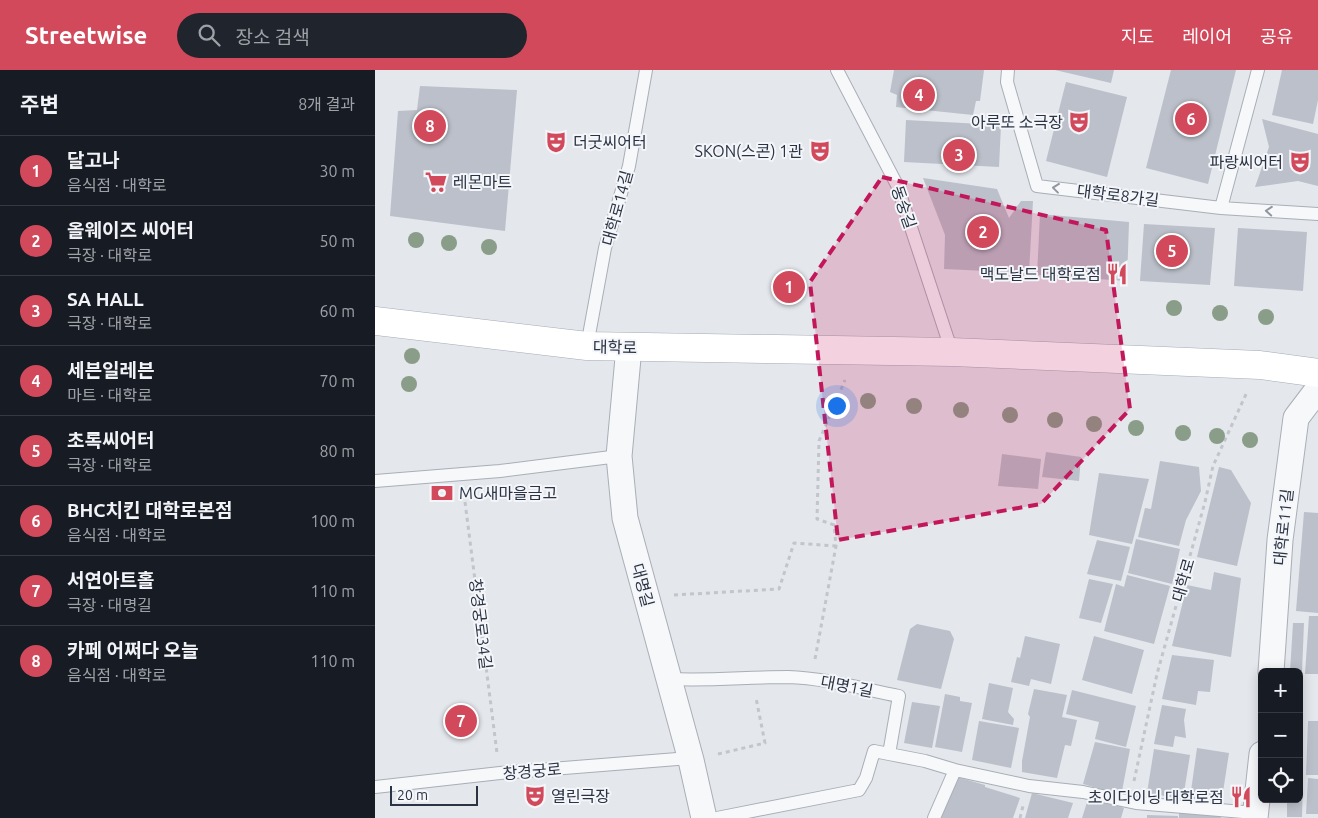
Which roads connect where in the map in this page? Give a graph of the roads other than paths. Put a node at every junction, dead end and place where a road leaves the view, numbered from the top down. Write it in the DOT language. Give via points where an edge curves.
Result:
graph roads {
  1 [pos="646,70"];
  2 [pos="837,70"];
  3 [pos="1008,70"];
  4 [pos="1258,70"];
  5 [pos="1221,208"];
  6 [pos="1318,214"];
  7 [pos="375,321"];
  8 [pos="587,346"];
  9 [pos="629,347"];
  10 [pos="952,352"];
  11 [pos="1318,373"];
  12 [pos="1318,389"];
  13 [pos="619,456"];
  14 [pos="375,481"];
  15 [pos="1271,668"];
  16 [pos="669,679"];
  17 [pos="889,754"];
  18 [pos="1262,758"];
  19 [pos="690,759"];
  20 [pos="955,770"];
  21 [pos="375,787"];
  22 [pos="1255,815"];
  23 [pos="704,818"];
  24 [pos="717,818"];
  25 [pos="935,818"];
  1 -- 8 [label="lane, 대학로14길" via="629,166 605,248"];
  2 -- 10 [label="lane, 동숭길" via="897,185"];
  5 -- 3 [label="lane, 대학로8가길, one-way" via="1037,186 1007,82"];
  4 -- 5 [label="lane"];
  6 -- 5 [label="lane, 대학로8가길, one-way"];
  7 -- 8 [label="main road, 대학로"];
  8 -- 9 [label="main road, 대학로"];
  9 -- 10 [label="main road, 대학로"];
  9 -- 13 [label="street, 대명길"];
  10 -- 11 [label="main road, 대학로" via="1260,365"];
  12 -- 15 [label="street, 대학로11길" via="1297,418 1280,540"];
  13 -- 14 [label="lane" via="501,471"];
  13 -- 16 [label="street, 대명길" via="625,518"];
  16 -- 17 [label="lane, 대명1길" via="811,679 899,696"];
  16 -- 19 [label="street, 대명길"];
  17 -- 20 [label="lane"];
  17 -- 24 [label="lane" via="874,751 859,790"];
  18 -- 22 [label="street"];
  19 -- 21 [label="lane, 창경궁로" via="500,773"];
  19 -- 23 [label="street, 대명길"];
  20 -- 22 [label="lane" via="1029,786 1137,803"];
  20 -- 25 [label="lane"];
}
